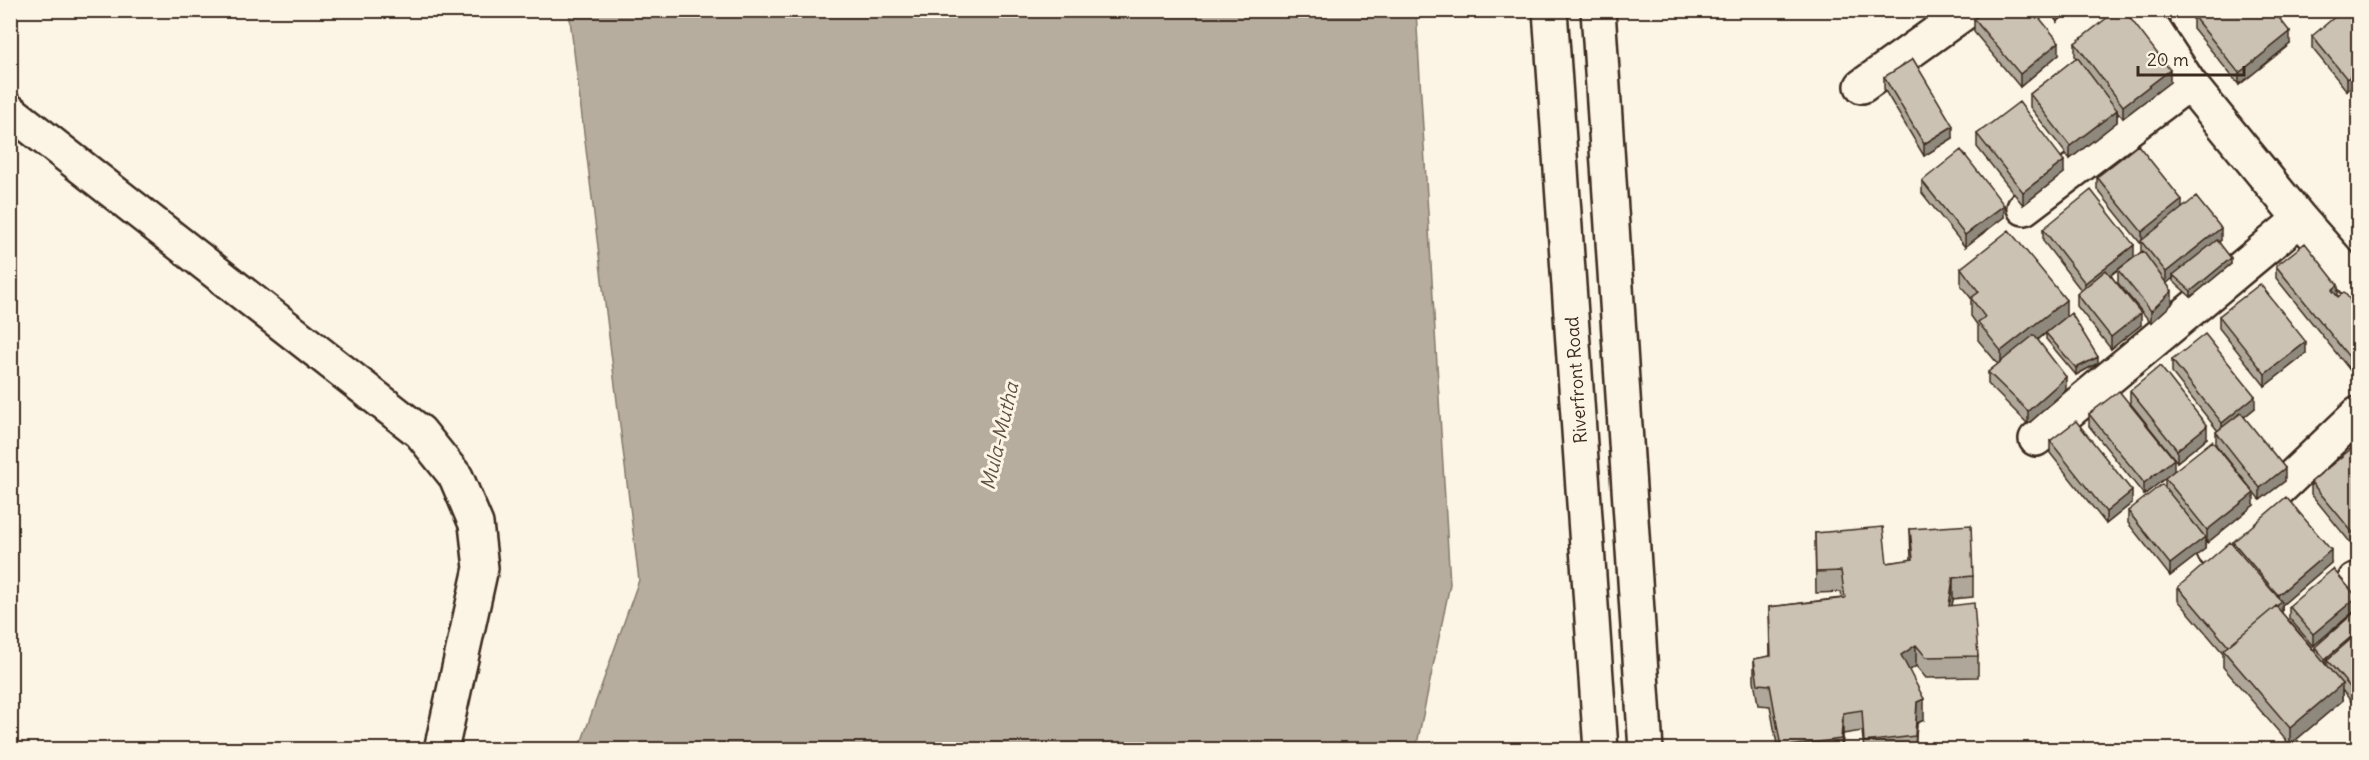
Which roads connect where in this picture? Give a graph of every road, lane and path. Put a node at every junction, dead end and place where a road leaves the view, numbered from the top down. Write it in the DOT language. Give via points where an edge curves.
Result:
graph roads {
  1 [pos="1550,10"];
  2 [pos="1598,10"];
  3 [pos="1968,10"];
  4 [pos="2141,10"];
  5 [pos="2189,83"];
  6 [pos="1862,86"];
  7 [pos="10,111"];
  8 [pos="2024,208"];
  9 [pos="2300,219"];
  10 [pos="2358,285"];
  11 [pos="2358,414"];
  12 [pos="2036,440"];
  13 [pos="2214,551"];
  14 [pos="441,750"];
  15 [pos="1601,750"];
  16 [pos="1646,750"];
  1 -- 15 [label="street, Riverfront Road"];
  2 -- 16 [label="street"];
  3 -- 6 [label="street"];
  4 -- 5 [label="street"];
  5 -- 8 [label="street"];
  5 -- 9 [label="street"];
  7 -- 14 [label="street" via="420,432 456,477 476,524 482,568"];
  9 -- 10 [label="street"];
  9 -- 12 [label="street"];
  11 -- 13 [label="street"];
}
